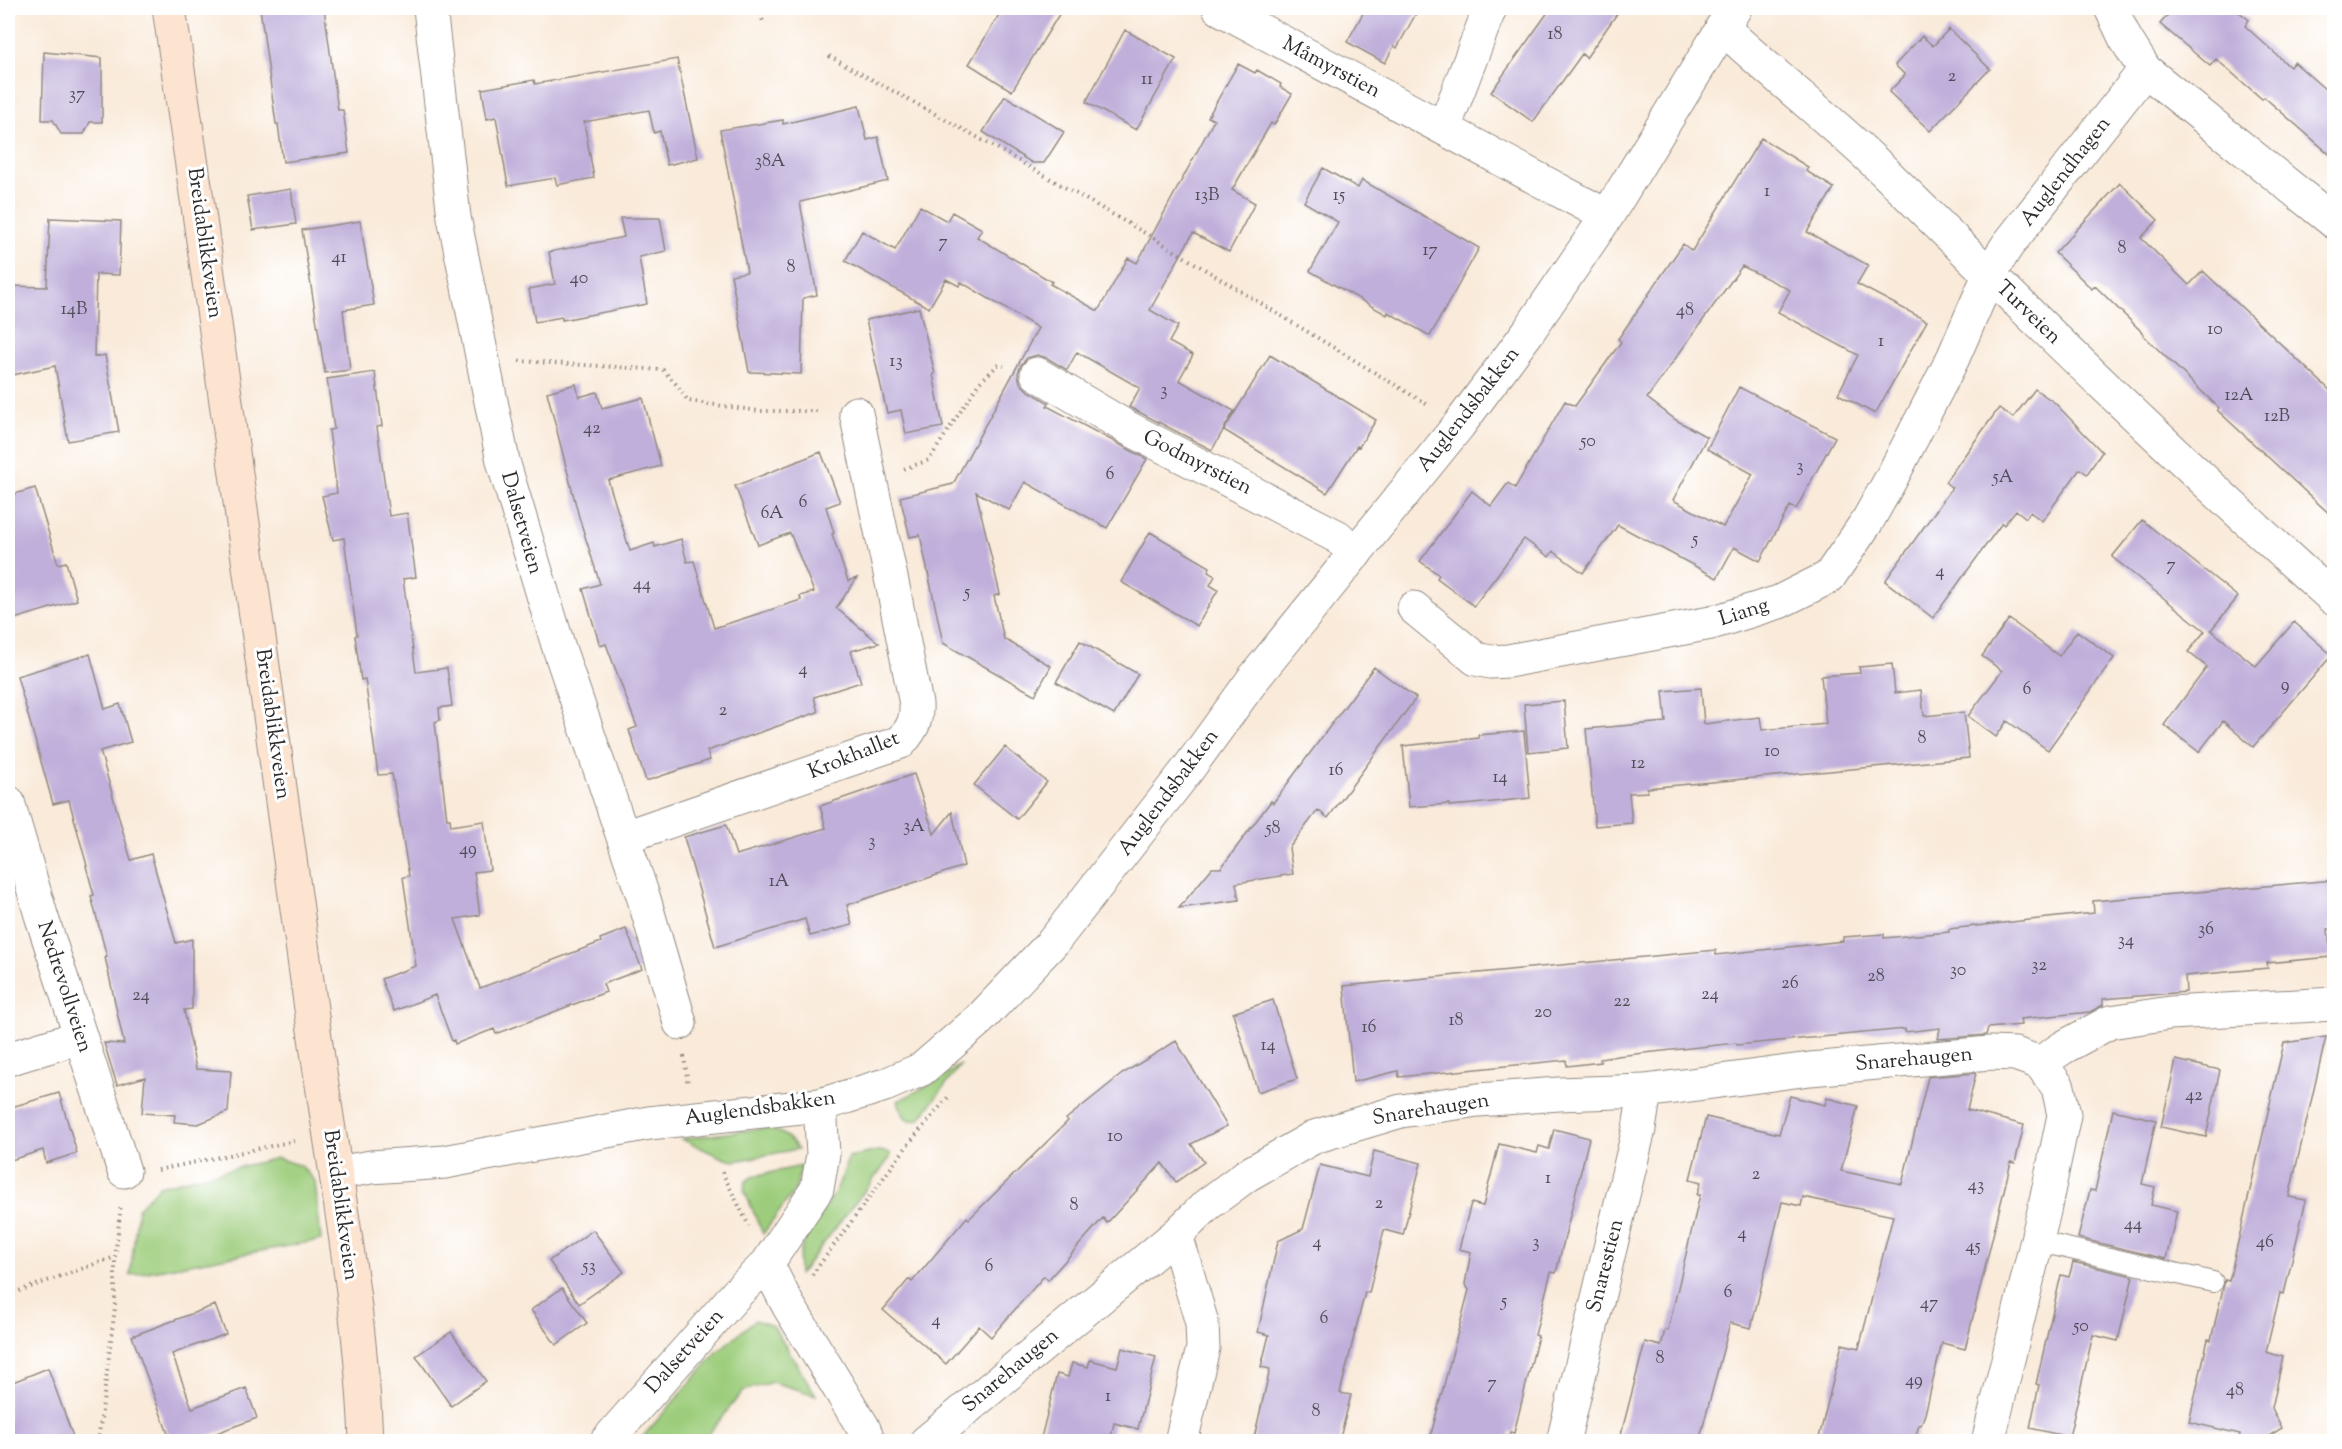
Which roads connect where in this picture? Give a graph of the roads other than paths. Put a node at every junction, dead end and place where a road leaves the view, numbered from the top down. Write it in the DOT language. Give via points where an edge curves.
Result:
graph roads {
  1 [pos="169,8"];
  2 [pos="430,8"];
  3 [pos="1219,8"];
  4 [pos="1490,8"];
  5 [pos="2111,8"];
  6 [pos="1729,17"];
  7 [pos="2145,70"];
  8 [pos="1444,128"];
  9 [pos="1607,216"];
  10 [pos="2334,222"];
  11 [pos="1989,275"];
  12 [pos="1037,374"];
  13 [pos="856,413"];
  14 [pos="1355,554"];
  15 [pos="2334,599"];
  16 [pos="1414,608"];
  17 [pos="8,802"];
  18 [pos="624,837"];
  19 [pos="2334,1004"];
  20 [pos="680,1023"];
  21 [pos="80,1037"];
  22 [pos="8,1059"];
  23 [pos="2040,1063"];
  24 [pos="1645,1090"];
  25 [pos="820,1105"];
  26 [pos="336,1173"];
  27 [pos="124,1174"];
  28 [pos="1176,1235"];
  29 [pos="2037,1241"];
  30 [pos="767,1264"];
  31 [pos="2213,1282"];
  32 [pos="366,1442"];
  33 [pos="606,1442"];
  34 [pos="868,1442"];
  35 [pos="926,1442"];
  36 [pos="1181,1442"];
  37 [pos="1563,1442"];
  38 [pos="1988,1442"];
  1 -- 26 [label="main road, Breidablikkveien"];
  2 -- 18 [label="street, Dalsetveien" via="454,217 503,461 545,603"];
  3 -- 8 [label="street, Måmyrstien"];
  4 -- 8 [label="street"];
  5 -- 7 [label="street"];
  6 -- 9 [label="street, Auglendsbakken"];
  6 -- 11 [label="street, Turveien" via="1759,62 1886,174"];
  7 -- 10 [label="street"];
  7 -- 11 [label="street, Auglendhagen" via="2007,246"];
  8 -- 9 [label="street, Måmyrstien"];
  9 -- 14 [label="street, Auglendsbakken" via="1528,332"];
  11 -- 15 [label="street, Turveien" via="2215,492"];
  11 -- 16 [label="street, Liang" via="1953,358 1892,477 1829,577 1779,602 1711,623 1508,661 1476,659"];
  12 -- 14 [label="street, Godmyrstien" via="1128,428 1338,537"];
  13 -- 18 [label="street, Krokhallet" via="916,704 911,731 902,742"];
  14 -- 25 [label="street, Auglendsbakken" via="1254,678 1060,932 980,1019 922,1069"];
  17 -- 21 [label="street, Nedrevollveien"];
  18 -- 20 [label="street, Dalsetveien"];
  19 -- 23 [label="street" via="2170,1013 2110,1022"];
  21 -- 22 [label="street"];
  21 -- 27 [label="street, Nedrevollveien"];
  23 -- 24 [label="street, Snarehaugen" via="2015,1054 1990,1053 1810,1069"];
  23 -- 29 [label="street" via="2058,1088 2064,1114"];
  24 -- 28 [label="street, Snarehaugen" via="1478,1100 1367,1120 1314,1137 1247,1175 1208,1204"];
  24 -- 37 [label="street, Snarestien" via="1640,1129"];
  25 -- 26 [label="street, Auglendsbakken" via="649,1123 445,1162"];
  25 -- 30 [label="street, Dalsetveien" via="823,1154 818,1189"];
  26 -- 32 [label="main road, Breidablikkveien"];
  28 -- 35 [label="street, Snarehaugen"];
  28 -- 36 [label="street" via="1202,1323 1203,1348"];
  29 -- 31 [label="lane"];
  29 -- 38 [label="street"];
  30 -- 33 [label="street, Dalsetveien"];
  30 -- 34 [label="street" via="863,1427"];
}
